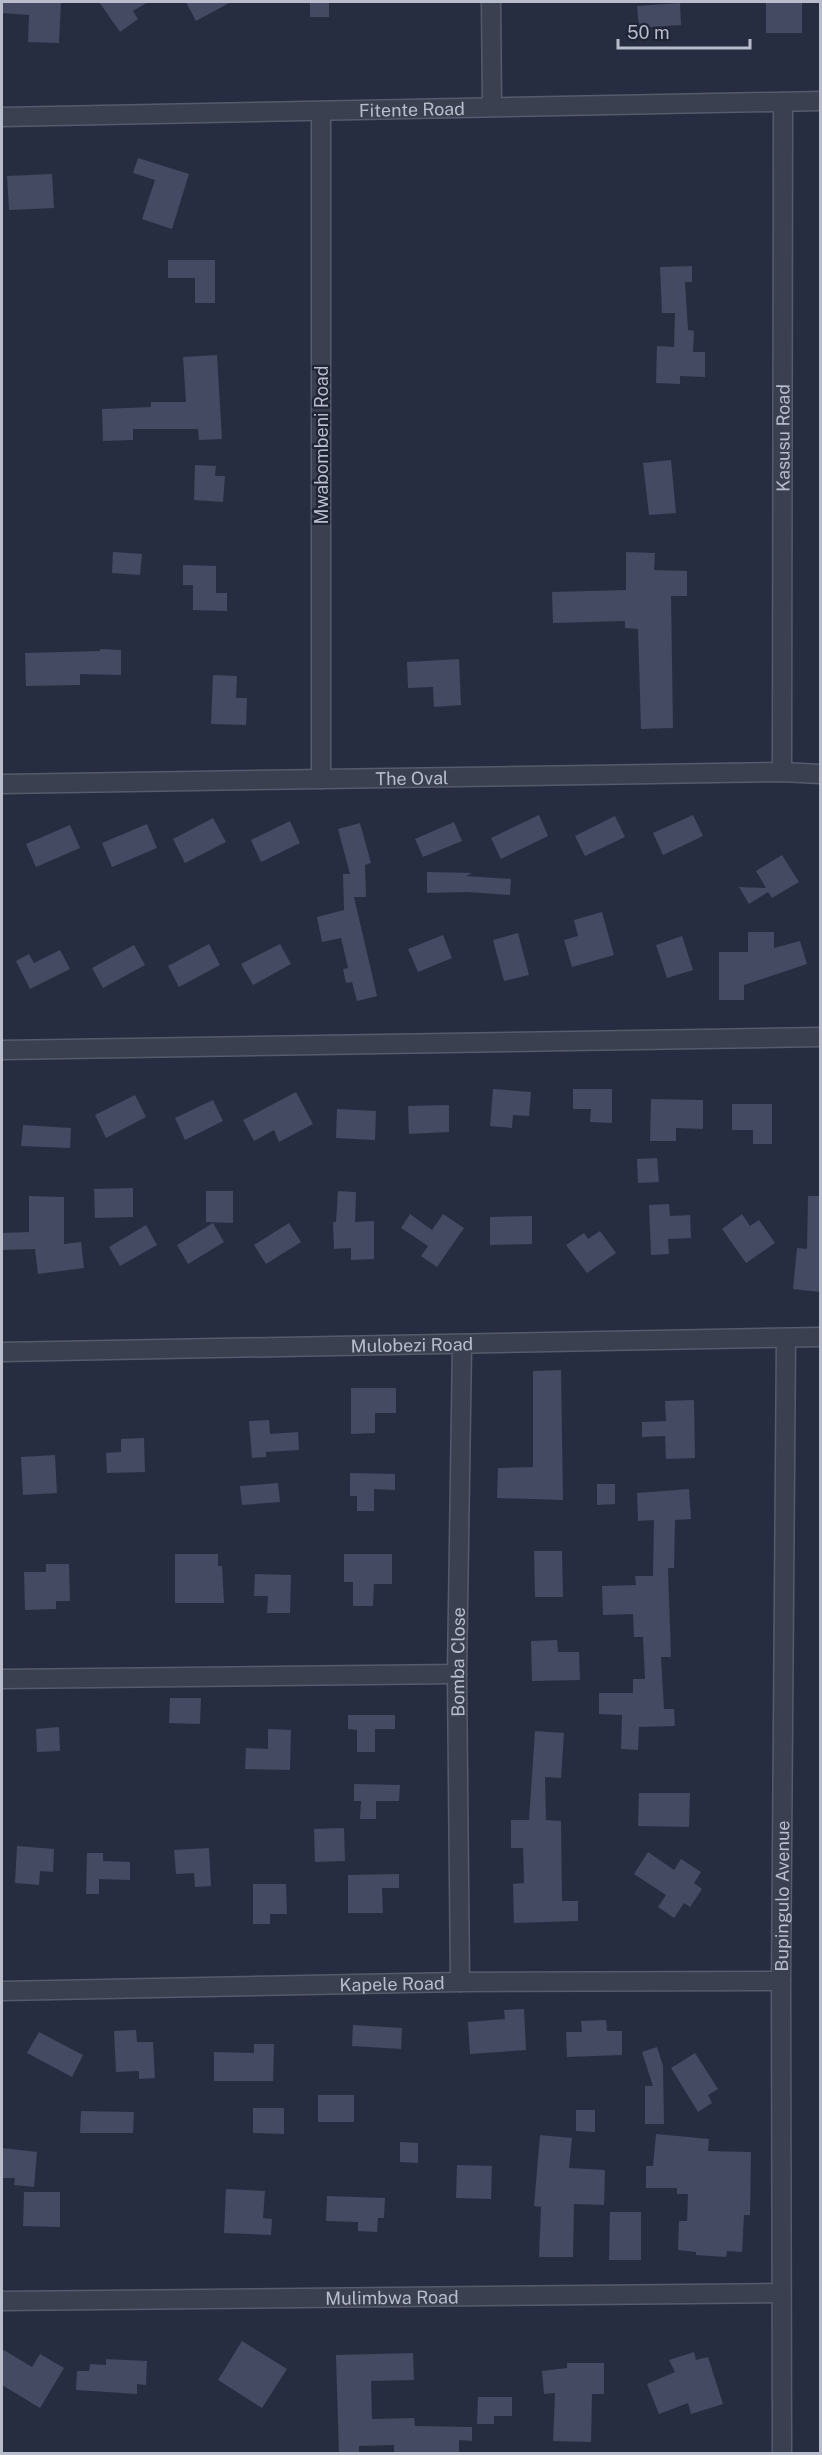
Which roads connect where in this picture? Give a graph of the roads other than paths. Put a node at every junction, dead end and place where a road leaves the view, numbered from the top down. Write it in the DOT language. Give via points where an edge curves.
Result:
graph roads {
  1 [pos="491,2"];
  2 [pos="820,101"];
  3 [pos="783,102"];
  4 [pos="492,105"];
  5 [pos="321,111"];
  6 [pos="2,117"];
  7 [pos="782,772"];
  8 [pos="820,774"];
  9 [pos="321,779"];
  10 [pos="2,784"];
  11 [pos="820,1037"];
  12 [pos="2,1050"];
  13 [pos="820,1337"];
  14 [pos="786,1338"];
  15 [pos="462,1345"];
  16 [pos="2,1352"];
  17 [pos="457,1674"];
  18 [pos="2,1679"];
  19 [pos="781,1981"];
  20 [pos="460,1982"];
  21 [pos="2,1991"];
  22 [pos="781,2293"];
  23 [pos="2,2301"];
  24 [pos="782,2454"];
  1 -- 4 [label="street"];
  2 -- 3 [label="street, Fitente Road"];
  3 -- 4 [label="street, Fitente Road"];
  3 -- 7 [label="street, Kasusu Road"];
  4 -- 5 [label="street, Fitente Road"];
  5 -- 6 [label="street, Fitente Road"];
  5 -- 9 [label="street, Mwabombeni Road"];
  7 -- 8 [label="street, The Oval"];
  7 -- 9 [label="street, The Oval"];
  9 -- 10 [label="street, The Oval"];
  11 -- 12 [label="street"];
  13 -- 14 [label="street, Mulobezi Road"];
  14 -- 15 [label="street, Mulobezi Road"];
  14 -- 19 [label="street, Bupingulo Avenue"];
  15 -- 16 [label="street, Mulobezi Road"];
  15 -- 17 [label="street, Bomba Close"];
  17 -- 18 [label="street"];
  17 -- 20 [label="street, Bomba Close"];
  19 -- 20 [label="street, Kapele Road"];
  19 -- 22 [label="street, Bupingulo Avenue"];
  20 -- 21 [label="street, Kapele Road"];
  22 -- 23 [label="street, Mulimbwa Road"];
  22 -- 24 [label="street, Bupingulo Avenue"];
}
